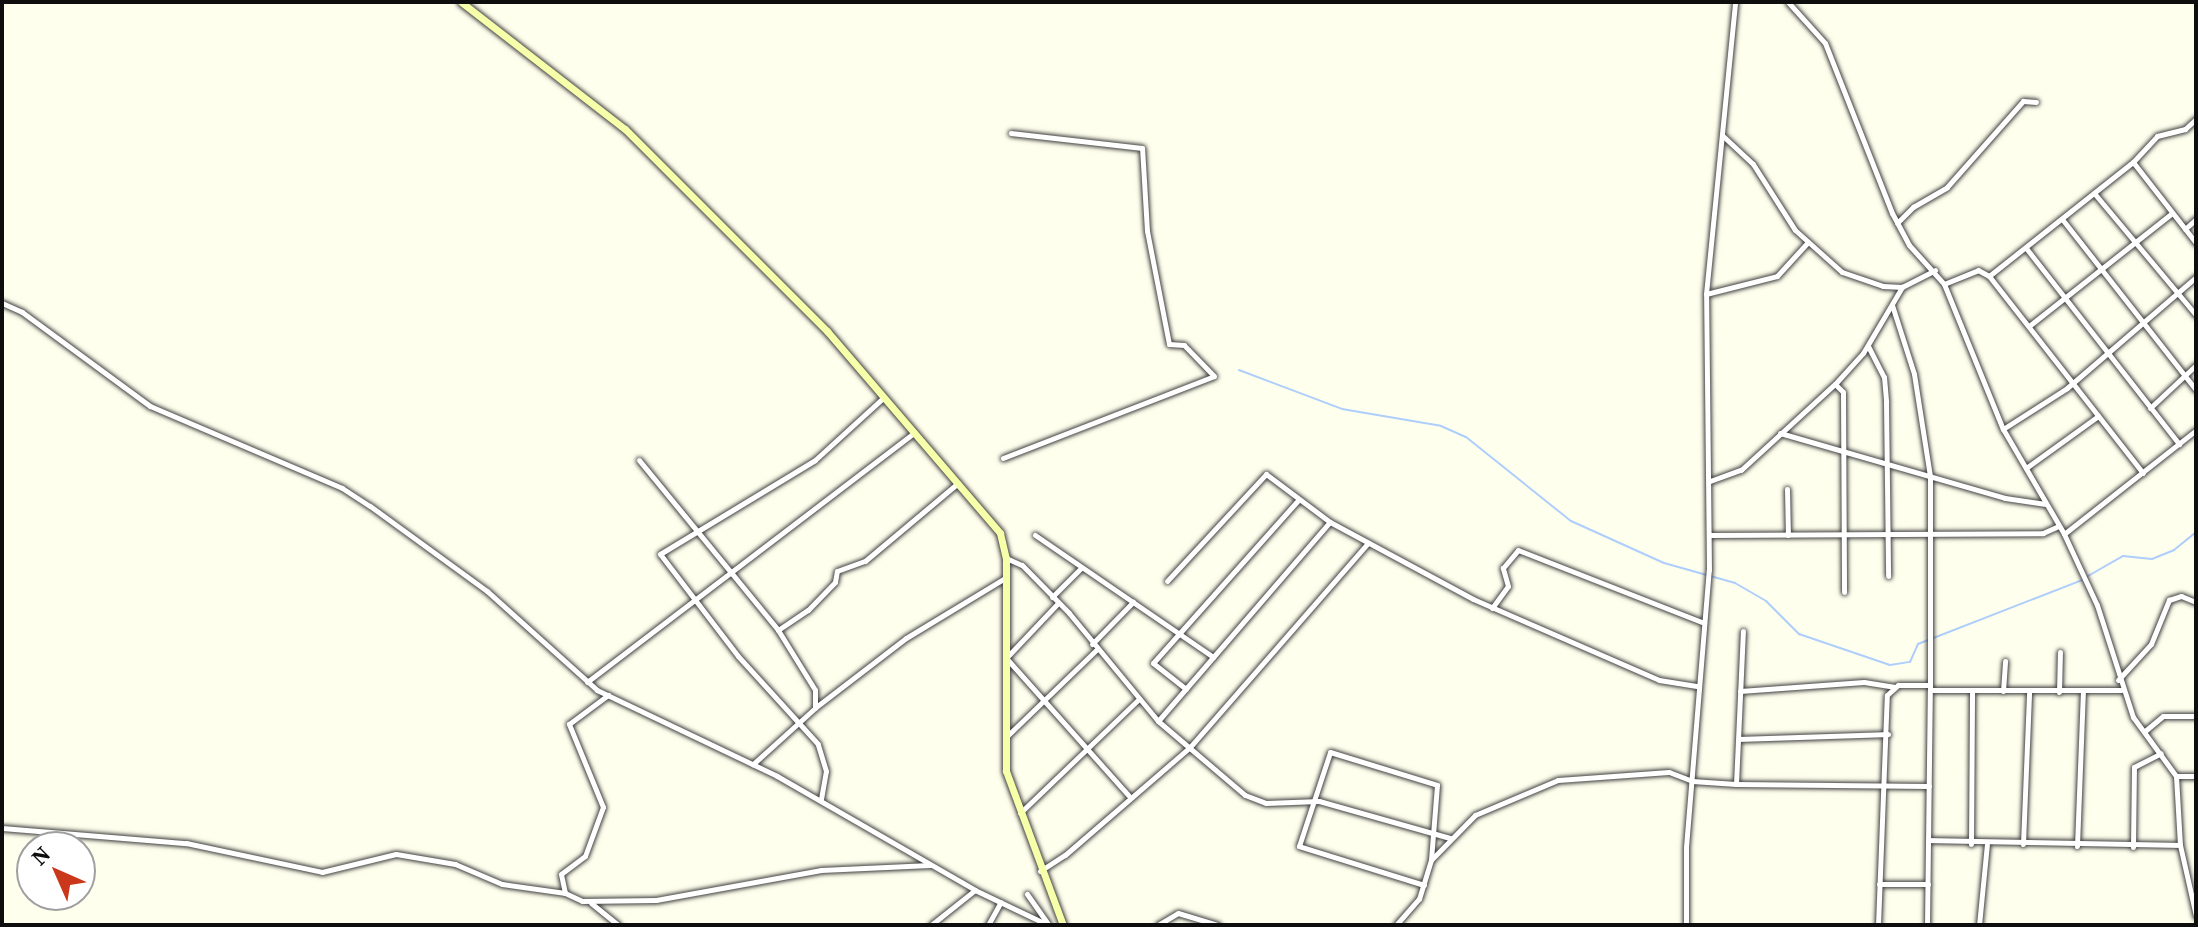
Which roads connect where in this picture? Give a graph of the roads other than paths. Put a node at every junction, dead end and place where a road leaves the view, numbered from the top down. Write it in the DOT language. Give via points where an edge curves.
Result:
graph roads {
  1 [pos="461,2"];
  2 [pos="1735,2"];
  3 [pos="1788,2"];
  4 [pos="2036,102"];
  5 [pos="2196,119"];
  6 [pos="1011,133"];
  7 [pos="1723,136"];
  8 [pos="2133,162"];
  9 [pos="2094,193"];
  10 [pos="2172,213"];
  11 [pos="2062,219"];
  12 [pos="2196,219"];
  13 [pos="1897,223"];
  14 [pos="2185,229"];
  15 [pos="2138,241"];
  16 [pos="1808,242"];
  17 [pos="2196,243"];
  18 [pos="2026,248"];
  19 [pos="2102,269"];
  20 [pos="1935,270"];
  21 [pos="1989,276"];
  22 [pos="2196,277"];
  23 [pos="1944,284"];
  24 [pos="1902,287"];
  25 [pos="2178,292"];
  26 [pos="1706,294"];
  27 [pos="2066,298"];
  28 [pos="2,303"];
  29 [pos="1892,305"];
  30 [pos="2196,315"];
  31 [pos="2142,321"];
  32 [pos="2029,326"];
  33 [pos="1868,346"];
  34 [pos="2106,349"];
  35 [pos="2196,365"];
  36 [pos="2184,375"];
  37 [pos="2072,382"];
  38 [pos="1835,384"];
  39 [pos="2196,390"];
  40 [pos="884,397"];
  41 [pos="2150,408"];
  42 [pos="2098,416"];
  43 [pos="2003,429"];
  44 [pos="2196,430"];
  45 [pos="915,432"];
  46 [pos="1780,433"];
  47 [pos="2179,444"];
  48 [pos="1843,451"];
  49 [pos="1003,458"];
  50 [pos="639,460"];
  51 [pos="1885,463"];
  52 [pos="2026,468"];
  53 [pos="2143,473"];
  54 [pos="1930,476"];
  55 [pos="1710,481"];
  56 [pos="959,483"];
  57 [pos="1787,489"];
  58 [pos="1298,500"];
  59 [pos="2047,504"];
  60 [pos="1330,522"];
  61 [pos="2059,526"];
  62 [pos="693,530"];
  63 [pos="1844,534"];
  64 [pos="1930,534"];
  65 [pos="2064,534"];
  66 [pos="1035,535"];
  67 [pos="1709,535"];
  68 [pos="1788,535"];
  69 [pos="1888,535"];
  70 [pos="1368,543"];
  71 [pos="1006,558"];
  72 [pos="1081,568"];
  73 [pos="728,570"];
  74 [pos="1888,576"];
  75 [pos="1005,578"];
  76 [pos="1167,581"];
  77 [pos="1844,592"];
  78 [pos="1052,597"];
  79 [pos="693,601"];
  80 [pos="1133,602"];
  81 [pos="2196,602"];
  82 [pos="1058,603"];
  83 [pos="1492,608"];
  84 [pos="1704,623"];
  85 [pos="778,630"];
  86 [pos="1743,631"];
  87 [pos="1180,632"];
  88 [pos="1092,644"];
  89 [pos="1096,650"];
  90 [pos="2060,652"];
  91 [pos="1005,657"];
  92 [pos="1213,657"];
  93 [pos="2005,661"];
  94 [pos="2118,681"];
  95 [pos="587,682"];
  96 [pos="1697,686"];
  97 [pos="1894,687"];
  98 [pos="1930,688"];
  99 [pos="1186,689"];
  100 [pos="2121,690"];
  101 [pos="1740,691"];
  102 [pos="1972,691"];
  103 [pos="2003,691"];
  104 [pos="2029,692"];
  105 [pos="2059,692"];
  106 [pos="2083,692"];
  107 [pos="608,695"];
  108 [pos="1139,699"];
  109 [pos="1045,702"];
  110 [pos="815,708"];
  111 [pos="2196,716"];
  112 [pos="1158,721"];
  113 [pos="797,723"];
  114 [pos="2145,731"];
  115 [pos="1888,734"];
  116 [pos="1004,739"];
  117 [pos="1740,739"];
  118 [pos="1190,747"];
  119 [pos="1087,748"];
  120 [pos="2161,753"];
  121 [pos="753,764"];
  122 [pos="2176,776"];
  123 [pos="2196,776"];
  124 [pos="1692,781"];
  125 [pos="1736,784"];
  126 [pos="1887,786"];
  127 [pos="1929,786"];
  128 [pos="1129,796"];
  129 [pos="821,799"];
  130 [pos="1311,803"];
  131 [pos="1020,814"];
  132 [pos="2,828"];
  133 [pos="1430,832"];
  134 [pos="1451,838"];
  135 [pos="1928,840"];
  136 [pos="1971,844"];
  137 [pos="1987,844"];
  138 [pos="2023,844"];
  139 [pos="2180,845"];
  140 [pos="2077,846"];
  141 [pos="2133,847"];
  142 [pos="1431,860"];
  143 [pos="931,865"];
  144 [pos="1040,871"];
  145 [pos="1879,884"];
  146 [pos="1928,884"];
  147 [pos="1424,885"];
  148 [pos="975,890"];
  149 [pos="565,893"];
  150 [pos="1027,894"];
  151 [pos="589,901"];
  152 [pos="1001,902"];
  153 [pos="2196,916"];
  154 [pos="618,925"];
  155 [pos="931,925"];
  156 [pos="988,925"];
  157 [pos="1049,925"];
  158 [pos="1063,925"];
  159 [pos="1158,925"];
  160 [pos="1218,925"];
  161 [pos="1396,925"];
  162 [pos="1686,925"];
  163 [pos="1878,925"];
  164 [pos="1927,925"];
  165 [pos="1979,925"];
  1 -- 40 [label="street" via="625,129 827,331"];
  2 -- 7 [label="street"];
  3 -- 13 [label="street" via="1825,43"];
  4 -- 13 [label="street" via="2023,101 1947,187"];
  5 -- 8 [label="street" via="2185,129 2157,136"];
  6 -- 49 [label="street" via="1142,148 1145,219 1169,344 1184,345 1214,376"];
  7 -- 16 [label="street" via="1753,164"];
  7 -- 26 [label="street"];
  8 -- 9 [label="street"];
  8 -- 10 [label="street"];
  9 -- 11 [label="street"];
  9 -- 15 [label="street"];
  10 -- 14 [label="street"];
  10 -- 15 [label="street"];
  11 -- 18 [label="street"];
  11 -- 19 [label="street"];
  12 -- 14 [label="street"];
  13 -- 20 [label="street" via="1909,245"];
  14 -- 17 [label="street"];
  15 -- 19 [label="street"];
  15 -- 25 [label="street"];
  16 -- 24 [label="street" via="1847,275"];
  16 -- 26 [label="street" via="1777,276"];
  18 -- 21 [label="street"];
  18 -- 27 [label="street"];
  19 -- 27 [label="street"];
  19 -- 31 [label="street"];
  20 -- 23 [label="street"];
  20 -- 24 [label="street"];
  21 -- 23 [label="street" via="1978,270"];
  21 -- 32 [label="street"];
  22 -- 25 [label="street"];
  23 -- 43 [label="street"];
  24 -- 29 [label="street"];
  25 -- 30 [label="street"];
  25 -- 31 [label="street"];
  26 -- 55 [label="street"];
  27 -- 32 [label="street"];
  27 -- 34 [label="street"];
  28 -- 95 [label="street" via="22,312 150,406 361,500 487,591"];
  29 -- 33 [label="street"];
  29 -- 54 [label="street" via="1914,374"];
  31 -- 34 [label="street"];
  31 -- 36 [label="street"];
  32 -- 37 [label="street"];
  33 -- 38 [label="street"];
  33 -- 51 [label="street" via="1884,377"];
  34 -- 37 [label="street"];
  34 -- 41 [label="street"];
  35 -- 36 [label="street"];
  36 -- 39 [label="street"];
  36 -- 41 [label="street"];
  37 -- 42 [label="street"];
  37 -- 43 [label="street"];
  38 -- 46 [label="street"];
  38 -- 48 [label="street" via="1843,392"];
  40 -- 45 [label="street"];
  40 -- 62 [label="street" via="815,460"];
  41 -- 47 [label="street"];
  42 -- 52 [label="street"];
  42 -- 53 [label="street"];
  43 -- 52 [label="street"];
  44 -- 47 [label="street"];
  45 -- 56 [label="street"];
  45 -- 73 [label="street"];
  46 -- 48 [label="street"];
  46 -- 55 [label="street" via="1741,470"];
  47 -- 53 [label="street"];
  48 -- 51 [label="street"];
  48 -- 63 [label="street"];
  50 -- 62 [label="street"];
  51 -- 54 [label="street"];
  51 -- 69 [label="street"];
  52 -- 59 [label="street"];
  53 -- 65 [label="street"];
  54 -- 59 [label="street"];
  54 -- 64 [label="street"];
  55 -- 67 [label="street"];
  56 -- 71 [label="street" via="1000,533"];
  56 -- 85 [label="street" via="865,561 837,571 835,582 808,610"];
  57 -- 68 [label="street"];
  58 -- 60 [label="street"];
  58 -- 76 [label="street" via="1262,475"];
  58 -- 87 [label="street"];
  59 -- 61 [label="street"];
  60 -- 70 [label="street"];
  60 -- 92 [label="street"];
  61 -- 64 [label="street" via="2043,533"];
  61 -- 65 [label="street"];
  62 -- 73 [label="street"];
  62 -- 79 [label="street" via="660,554"];
  63 -- 68 [label="street"];
  63 -- 69 [label="street"];
  63 -- 77 [label="street"];
  64 -- 69 [label="street"];
  64 -- 98 [label="street"];
  65 -- 94 [label="street" via="2097,605"];
  66 -- 72 [label="street"];
  67 -- 68 [label="street"];
  67 -- 84 [label="street"];
  69 -- 74 [label="street"];
  70 -- 83 [label="street"];
  70 -- 118 [label="street"];
  71 -- 75 [label="street"];
  71 -- 78 [label="street" via="1022,565"];
  72 -- 78 [label="street"];
  72 -- 80 [label="street"];
  73 -- 79 [label="street"];
  73 -- 85 [label="street"];
  75 -- 91 [label="street"];
  75 -- 110 [label="street" via="906,638"];
  78 -- 82 [label="street"];
  79 -- 95 [label="street"];
  79 -- 113 [label="street"];
  80 -- 87 [label="street"];
  80 -- 88 [label="street"];
  81 -- 94 [label="street" via="2181,596 2169,600 2151,644"];
  82 -- 88 [label="street"];
  82 -- 91 [label="street"];
  83 -- 84 [label="street" via="1508,586 1501,573 1516,550"];
  83 -- 96 [label="street" via="1659,680"];
  84 -- 96 [label="street"];
  85 -- 110 [label="street" via="809,672"];
  86 -- 101 [label="street"];
  87 -- 92 [label="street"];
  87 -- 99 [label="street" via="1153,663"];
  88 -- 89 [label="street"];
  89 -- 108 [label="street"];
  89 -- 109 [label="street"];
  90 -- 105 [label="street"];
  91 -- 109 [label="street"];
  91 -- 116 [label="street"];
  92 -- 99 [label="street"];
  93 -- 103 [label="street"];
  94 -- 100 [label="street"];
  95 -- 107 [label="street"];
  96 -- 124 [label="street"];
  97 -- 98 [label="street"];
  97 -- 101 [label="street" via="1864,682"];
  97 -- 115 [label="street" via="1887,698"];
  98 -- 102 [label="street"];
  98 -- 127 [label="street"];
  99 -- 112 [label="street"];
  100 -- 106 [label="street"];
  100 -- 114 [label="street"];
  101 -- 117 [label="street"];
  102 -- 103 [label="street"];
  102 -- 136 [label="street"];
  103 -- 104 [label="street"];
  104 -- 105 [label="street"];
  104 -- 138 [label="street"];
  105 -- 106 [label="street"];
  106 -- 140 [label="street"];
  107 -- 121 [label="street"];
  107 -- 149 [label="street" via="569,724 603,807 585,856 561,874"];
  108 -- 112 [label="street"];
  108 -- 119 [label="street"];
  109 -- 116 [label="street"];
  109 -- 119 [label="street"];
  110 -- 113 [label="street"];
  111 -- 114 [label="street" via="2163,716"];
  112 -- 118 [label="street"];
  113 -- 121 [label="street"];
  113 -- 129 [label="street" via="822,751"];
  114 -- 120 [label="street"];
  115 -- 117 [label="street"];
  115 -- 126 [label="street"];
  116 -- 131 [label="street" via="1006,771"];
  117 -- 125 [label="street"];
  118 -- 128 [label="street"];
  118 -- 130 [label="street" via="1256,801"];
  119 -- 128 [label="street"];
  119 -- 131 [label="street"];
  120 -- 122 [label="street"];
  120 -- 141 [label="street" via="2134,767"];
  121 -- 129 [label="street"];
  122 -- 123 [label="street"];
  122 -- 139 [label="street"];
  124 -- 125 [label="street"];
  124 -- 134 [label="street" via="1669,772 1558,780 1477,813"];
  124 -- 162 [label="street"];
  125 -- 126 [label="street"];
  126 -- 127 [label="street"];
  126 -- 145 [label="street"];
  127 -- 135 [label="street"];
  128 -- 144 [label="street"];
  129 -- 143 [label="street"];
  130 -- 133 [label="street"];
  130 -- 133 [label="street" via="1333,751 1435,784"];
  130 -- 147 [label="street" via="1299,846"];
  131 -- 144 [label="street"];
  132 -- 149 [label="street" via="186,843 322,872 396,854 455,864 502,884"];
  133 -- 134 [label="street"];
  133 -- 142 [label="street"];
  134 -- 142 [label="street"];
  135 -- 136 [label="street"];
  135 -- 146 [label="street"];
  136 -- 137 [label="street"];
  137 -- 138 [label="street"];
  137 -- 165 [label="street"];
  138 -- 140 [label="street"];
  139 -- 141 [label="street"];
  139 -- 153 [label="street"];
  140 -- 141 [label="street"];
  142 -- 147 [label="street"];
  143 -- 148 [label="street"];
  143 -- 151 [label="street" via="821,870 656,900"];
  144 -- 158 [label="street"];
  145 -- 146 [label="street"];
  145 -- 163 [label="street"];
  146 -- 164 [label="street"];
  147 -- 161 [label="street"];
  148 -- 152 [label="street"];
  148 -- 155 [label="street"];
  149 -- 151 [label="street"];
  150 -- 157 [label="street"];
  151 -- 154 [label="street"];
  152 -- 156 [label="street"];
  152 -- 157 [label="street"];
  159 -- 160 [label="street" via="1178,913"];
}
